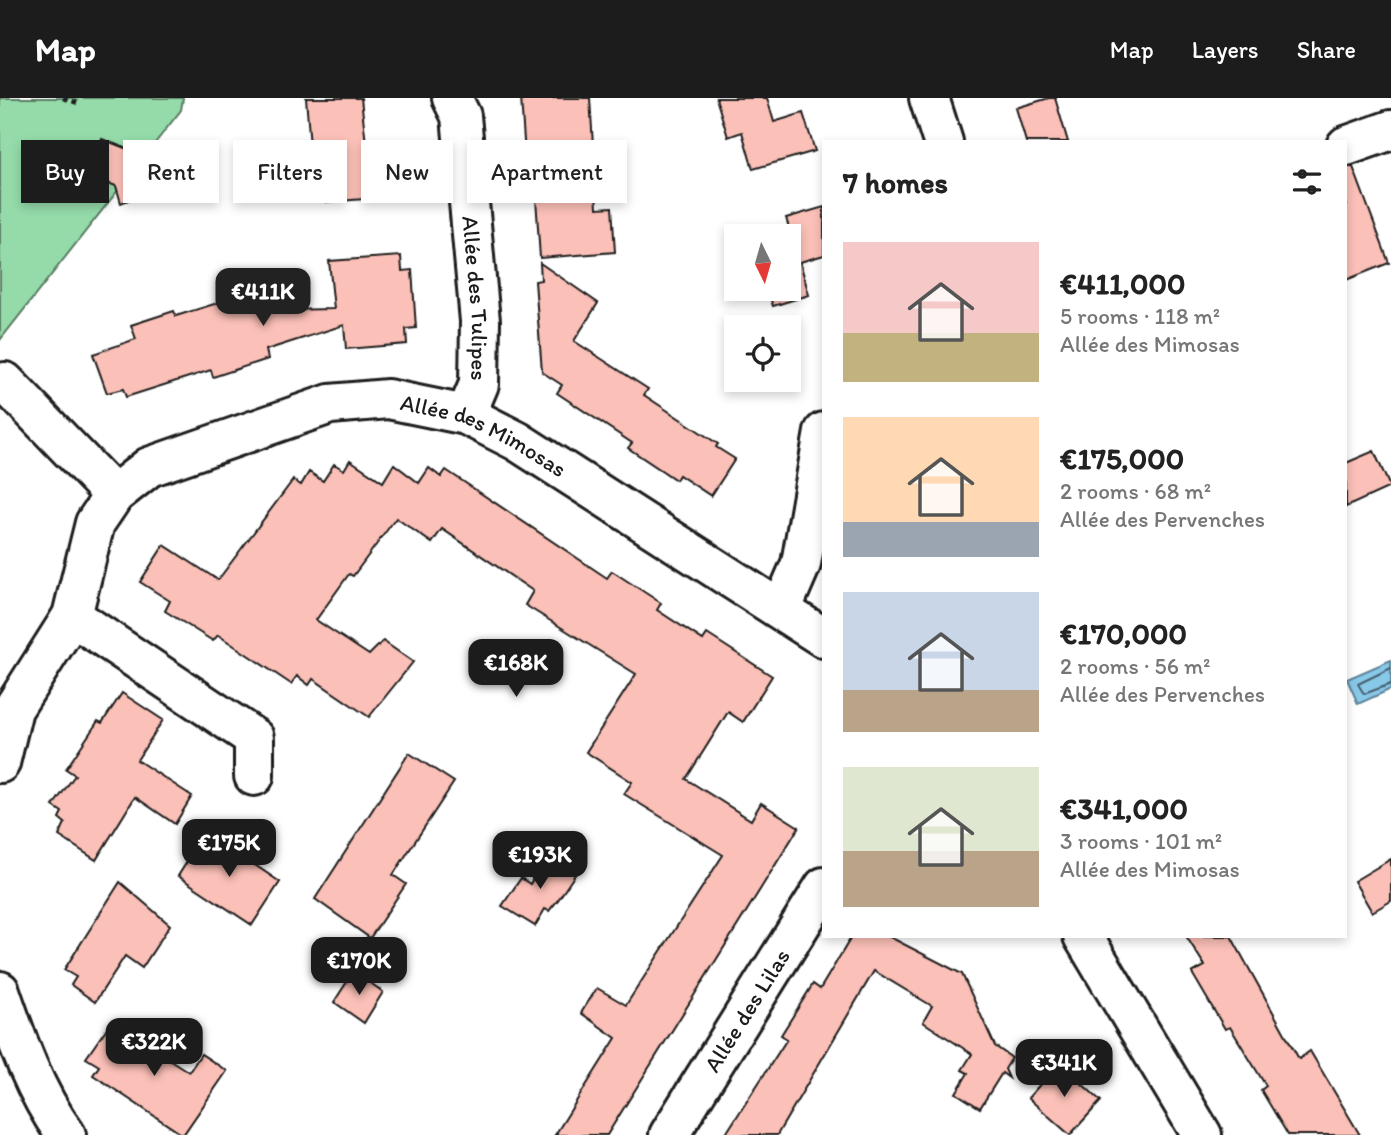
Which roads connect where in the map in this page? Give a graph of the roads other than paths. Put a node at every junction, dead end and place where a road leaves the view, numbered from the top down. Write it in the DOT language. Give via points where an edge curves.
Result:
graph roads {
  1 [pos="453,98"];
  2 [pos="929,98"];
  3 [pos="1391,130"];
  4 [pos="942,140"];
  5 [pos="1347,146"];
  6 [pos="5,382"];
  7 [pos="466,415"];
  8 [pos="822,444"];
  9 [pos="114,495"];
  10 [pos="782,608"];
  11 [pos="72,616"];
  12 [pos="822,637"];
  13 [pos="0,763"];
  14 [pos="254,776"];
  15 [pos="822,890"];
  16 [pos="1084,938"];
  17 [pos="0,991"];
  18 [pos="66,1135"];
  19 [pos="668,1135"];
  20 [pos="1202,1135"];
  1 -- 7 [label="street, Allée des Tulipes" via="461,116 480,321 479,384"];
  2 -- 4 [label="street"];
  3 -- 5 [label="street"];
  6 -- 9 [label="street"];
  7 -- 9 [label="street, Allée des Mimosas" via="388,399 330,404 149,467"];
  7 -- 10 [label="street, Allée des Mimosas" via="517,441"];
  8 -- 10 [label="street" via="802,564"];
  9 -- 11 [label="street, Allée des Mimosas" via="95,523"];
  10 -- 12 [label="street, Allée des Mimosas"];
  11 -- 13 [label="street, Allée des Mimosas" via="13,709"];
  11 -- 14 [label="street" via="254,738"];
  15 -- 19 [label="street, Allée des Lilas"];
  16 -- 20 [label="street"];
  17 -- 18 [label="street" via="16,1038 51,1114"];
}
